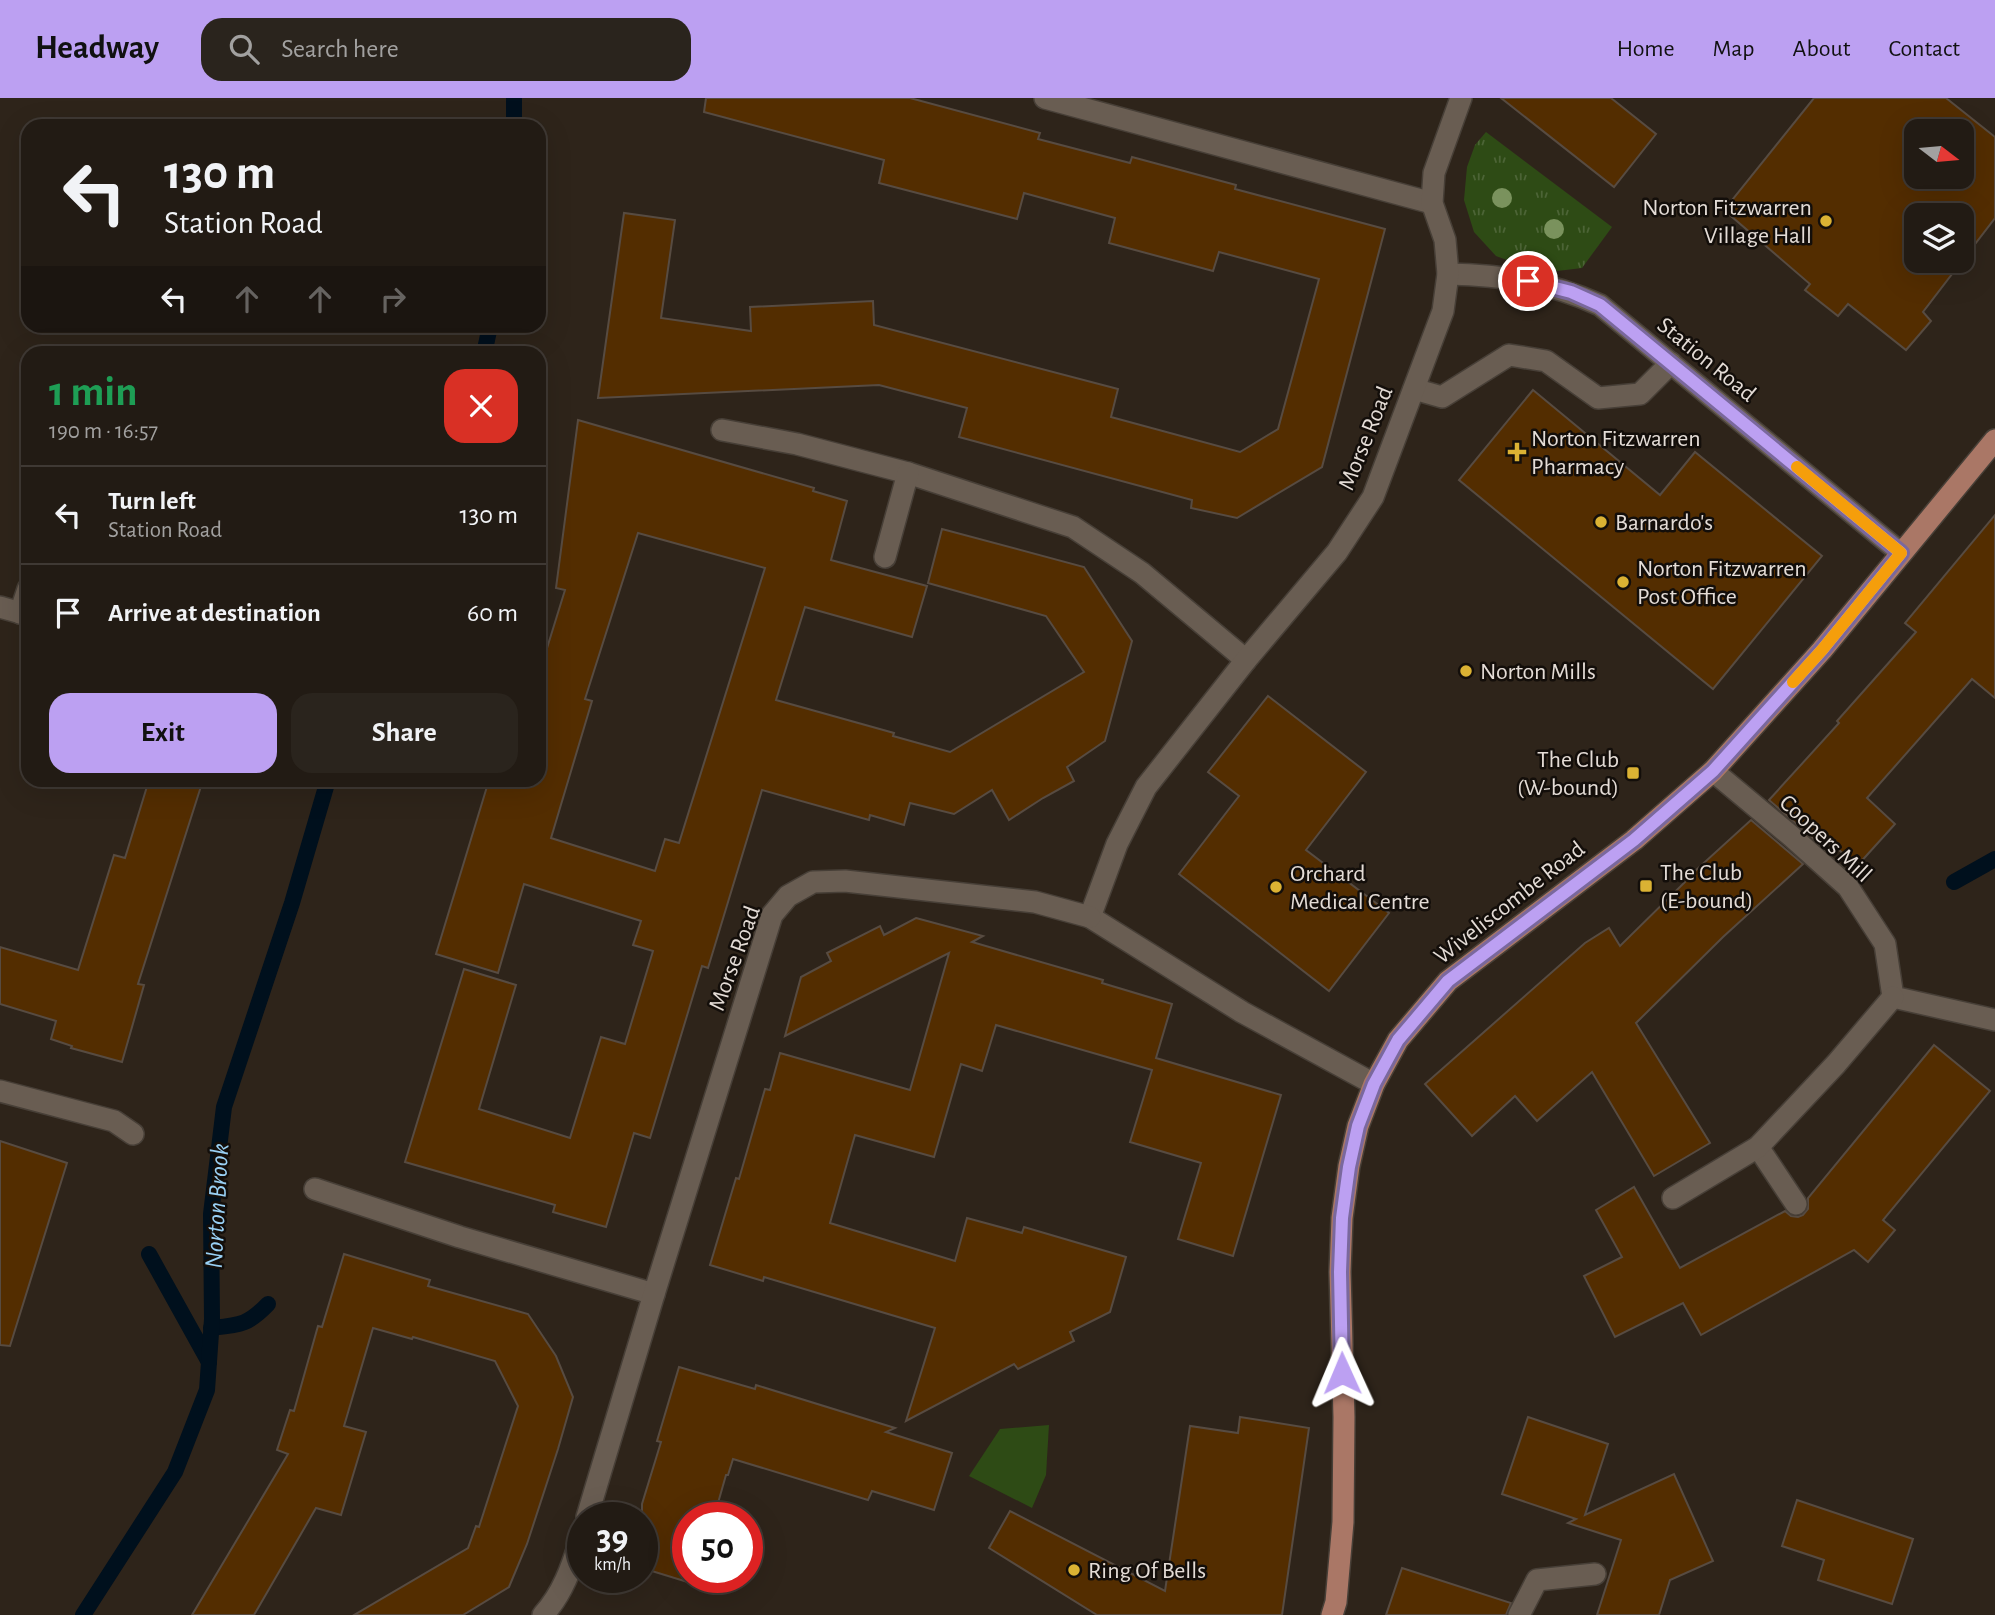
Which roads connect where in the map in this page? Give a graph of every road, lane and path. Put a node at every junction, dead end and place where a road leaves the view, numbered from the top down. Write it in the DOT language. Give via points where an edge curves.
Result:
graph roads {
  1 [pos="1045,98"];
  2 [pos="1461,98"];
  3 [pos="1432,203"];
  4 [pos="1448,274"];
  5 [pos="1671,363"];
  6 [pos="1414,389"];
  7 [pos="722,430"];
  8 [pos="1995,440"];
  9 [pos="908,473"];
  10 [pos="1901,553"];
  11 [pos="885,557"];
  12 [pos="1246,660"];
  13 [pos="1713,771"];
  14 [pos="1090,917"];
  15 [pos="1893,997"];
  16 [pos="1995,1020"];
  17 [pos="1374,1084"];
  18 [pos="0,1091"];
  19 [pos="133,1133"];
  20 [pos="1758,1147"];
  21 [pos="315,1189"];
  22 [pos="1673,1198"];
  23 [pos="1796,1204"];
  24 [pos="654,1294"];
  25 [pos="592,1502"];
  26 [pos="1595,1574"];
  27 [pos="567,1579"];
  28 [pos="543,1615"];
  29 [pos="1332,1615"];
  30 [pos="1519,1615"];
  1 -- 3 [label="street"];
  2 -- 3 [label="street" via="1434,173"];
  3 -- 4 [label="street, Morse Road" via="1445,240"];
  4 -- 5 [label="street, Station Road" via="1528,281 1571,292 1600,305"];
  4 -- 6 [label="street, Morse Road" via="1443,312"];
  5 -- 6 [label="street" via="1640,394 1598,398 1546,361 1510,355 1442,397"];
  5 -- 10 [label="street, Station Road"];
  6 -- 12 [label="street, Morse Road" via="1373,497 1337,552"];
  7 -- 9 [label="street"];
  8 -- 10 [label="main road, Wiveliscombe Road"];
  9 -- 11 [label="street"];
  9 -- 12 [label="street" via="1073,527 1142,573"];
  10 -- 13 [label="main road, Wiveliscombe Road" via="1822,650"];
  12 -- 14 [label="street, Morse Road" via="1146,787 1117,844"];
  13 -- 15 [label="street, Coopers Mill" via="1848,887 1885,944"];
  13 -- 17 [label="main road, Wiveliscombe Road" via="1634,840 1448,981 1398,1040"];
  14 -- 17 [label="street, Morse Road" via="1242,1012"];
  14 -- 24 [label="street, Morse Road" via="1035,902 845,881 813,883 788,896 772,915"];
  15 -- 16 [label="street"];
  15 -- 20 [label="street"];
  17 -- 29 [label="main road, Wiveliscombe Road" via="1358,1126 1342,1218 1343,1521"];
  18 -- 19 [label="street" via="114,1121"];
  20 -- 22 [label="street"];
  20 -- 23 [label="street"];
  21 -- 24 [label="street"];
  24 -- 25 [label="street, Morse Road"];
  26 -- 30 [label="street" via="1537,1580"];
  27 -- 28 [label="street"];
}
